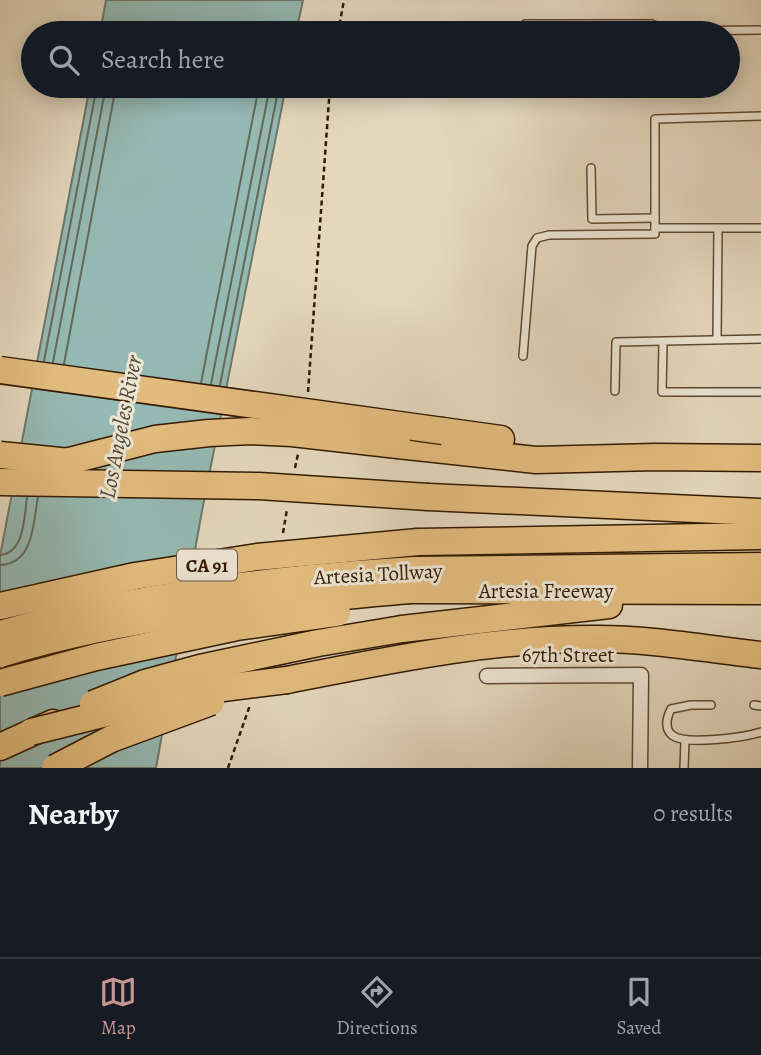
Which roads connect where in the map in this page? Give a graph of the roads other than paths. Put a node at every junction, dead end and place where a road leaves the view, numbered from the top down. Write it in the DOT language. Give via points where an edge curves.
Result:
graph roads {
  1 [pos="740,30"];
  2 [pos="761,30"];
  3 [pos="761,116"];
  4 [pos="591,168"];
  5 [pos="655,218"];
  6 [pos="655,228"];
  7 [pos="761,228"];
  8 [pos="718,229"];
  9 [pos="717,339"];
  10 [pos="761,340"];
  11 [pos="663,342"];
  12 [pos="523,356"];
  13 [pos="0,370"];
  14 [pos="615,391"];
  15 [pos="761,392"];
  16 [pos="440,440"];
  17 [pos="0,455"];
  18 [pos="761,458"];
  19 [pos="0,482"];
  20 [pos="259,486"];
  21 [pos="0,499"];
  22 [pos="761,512"];
  23 [pos="761,536"];
  24 [pos="761,556"];
  25 [pos="761,566"];
  26 [pos="411,583"];
  27 [pos="750,591"];
  28 [pos="0,606"];
  29 [pos="0,624"];
  30 [pos="0,635"];
  31 [pos="0,654"];
  32 [pos="761,655"];
  33 [pos="487,676"];
  34 [pos="287,680"];
  35 [pos="0,683"];
  36 [pos="711,705"];
  37 [pos="31,732"];
  38 [pos="761,732"];
  39 [pos="685,740"];
  40 [pos="0,747"];
  41 [pos="55,768"];
  42 [pos="640,768"];
  43 [pos="684,768"];
  1 -- 2 [label="lane"];
  3 -- 5 [label="lane" via="655,119"];
  4 -- 5 [label="lane" via="592,219"];
  5 -- 6 [label="lane"];
  6 -- 8 [label="lane"];
  6 -- 12 [label="lane" via="655,234 537,238 532,246"];
  7 -- 8 [label="lane"];
  8 -- 9 [label="lane"];
  9 -- 10 [label="lane"];
  9 -- 11 [label="lane"];
  11 -- 14 [label="lane" via="617,342"];
  11 -- 15 [label="lane" via="662,392"];
  13 -- 16 [label="highway, bridge"];
  16 -- 18 [label="highway" via="655,457"];
  16 -- 21 [label="highway, bridge" via="251,431 155,439 69,461"];
  17 -- 20 [label="highway, bridge"];
  19 -- 20 [label="highway, bridge"];
  20 -- 22 [label="highway, bridge"];
  23 -- 26 [label="highway, Artesia Freeway / CA 91"];
  24 -- 26 [label="highway, Artesia Tollway"];
  25 -- 26 [label="highway, Artesia Tollway"];
  26 -- 27 [label="highway"];
  26 -- 27 [label="highway, Artesia Freeway / CA 91"];
  26 -- 28 [label="highway, Artesia Freeway / CA 91, bridge" via="257,557 135,576"];
  26 -- 29 [label="highway, Artesia Tollway" via="306,566 198,579"];
  26 -- 30 [label="highway, Artesia Tollway, bridge" via="320,576 229,585 103,608"];
  26 -- 31 [label="highway, Artesia Freeway / CA 91, bridge" via="139,620"];
  26 -- 35 [label="highway, bridge" via="354,610 237,627"];
  26 -- 37 [label="highway, bridge" via="318,643 145,683"];
  32 -- 34 [label="highway" via="620,639 515,643 398,658"];
  33 -- 42 [label="street, 67th Street" via="641,675"];
  34 -- 37 [label="highway, bridge" via="191,692"];
  34 -- 41 [label="highway, bridge" via="111,739"];
  36 -- 39 [label="lane" via="671,709 667,728"];
  37 -- 40 [label="highway"];
  38 -- 39 [label="lane"];
  39 -- 43 [label="lane"];
}
